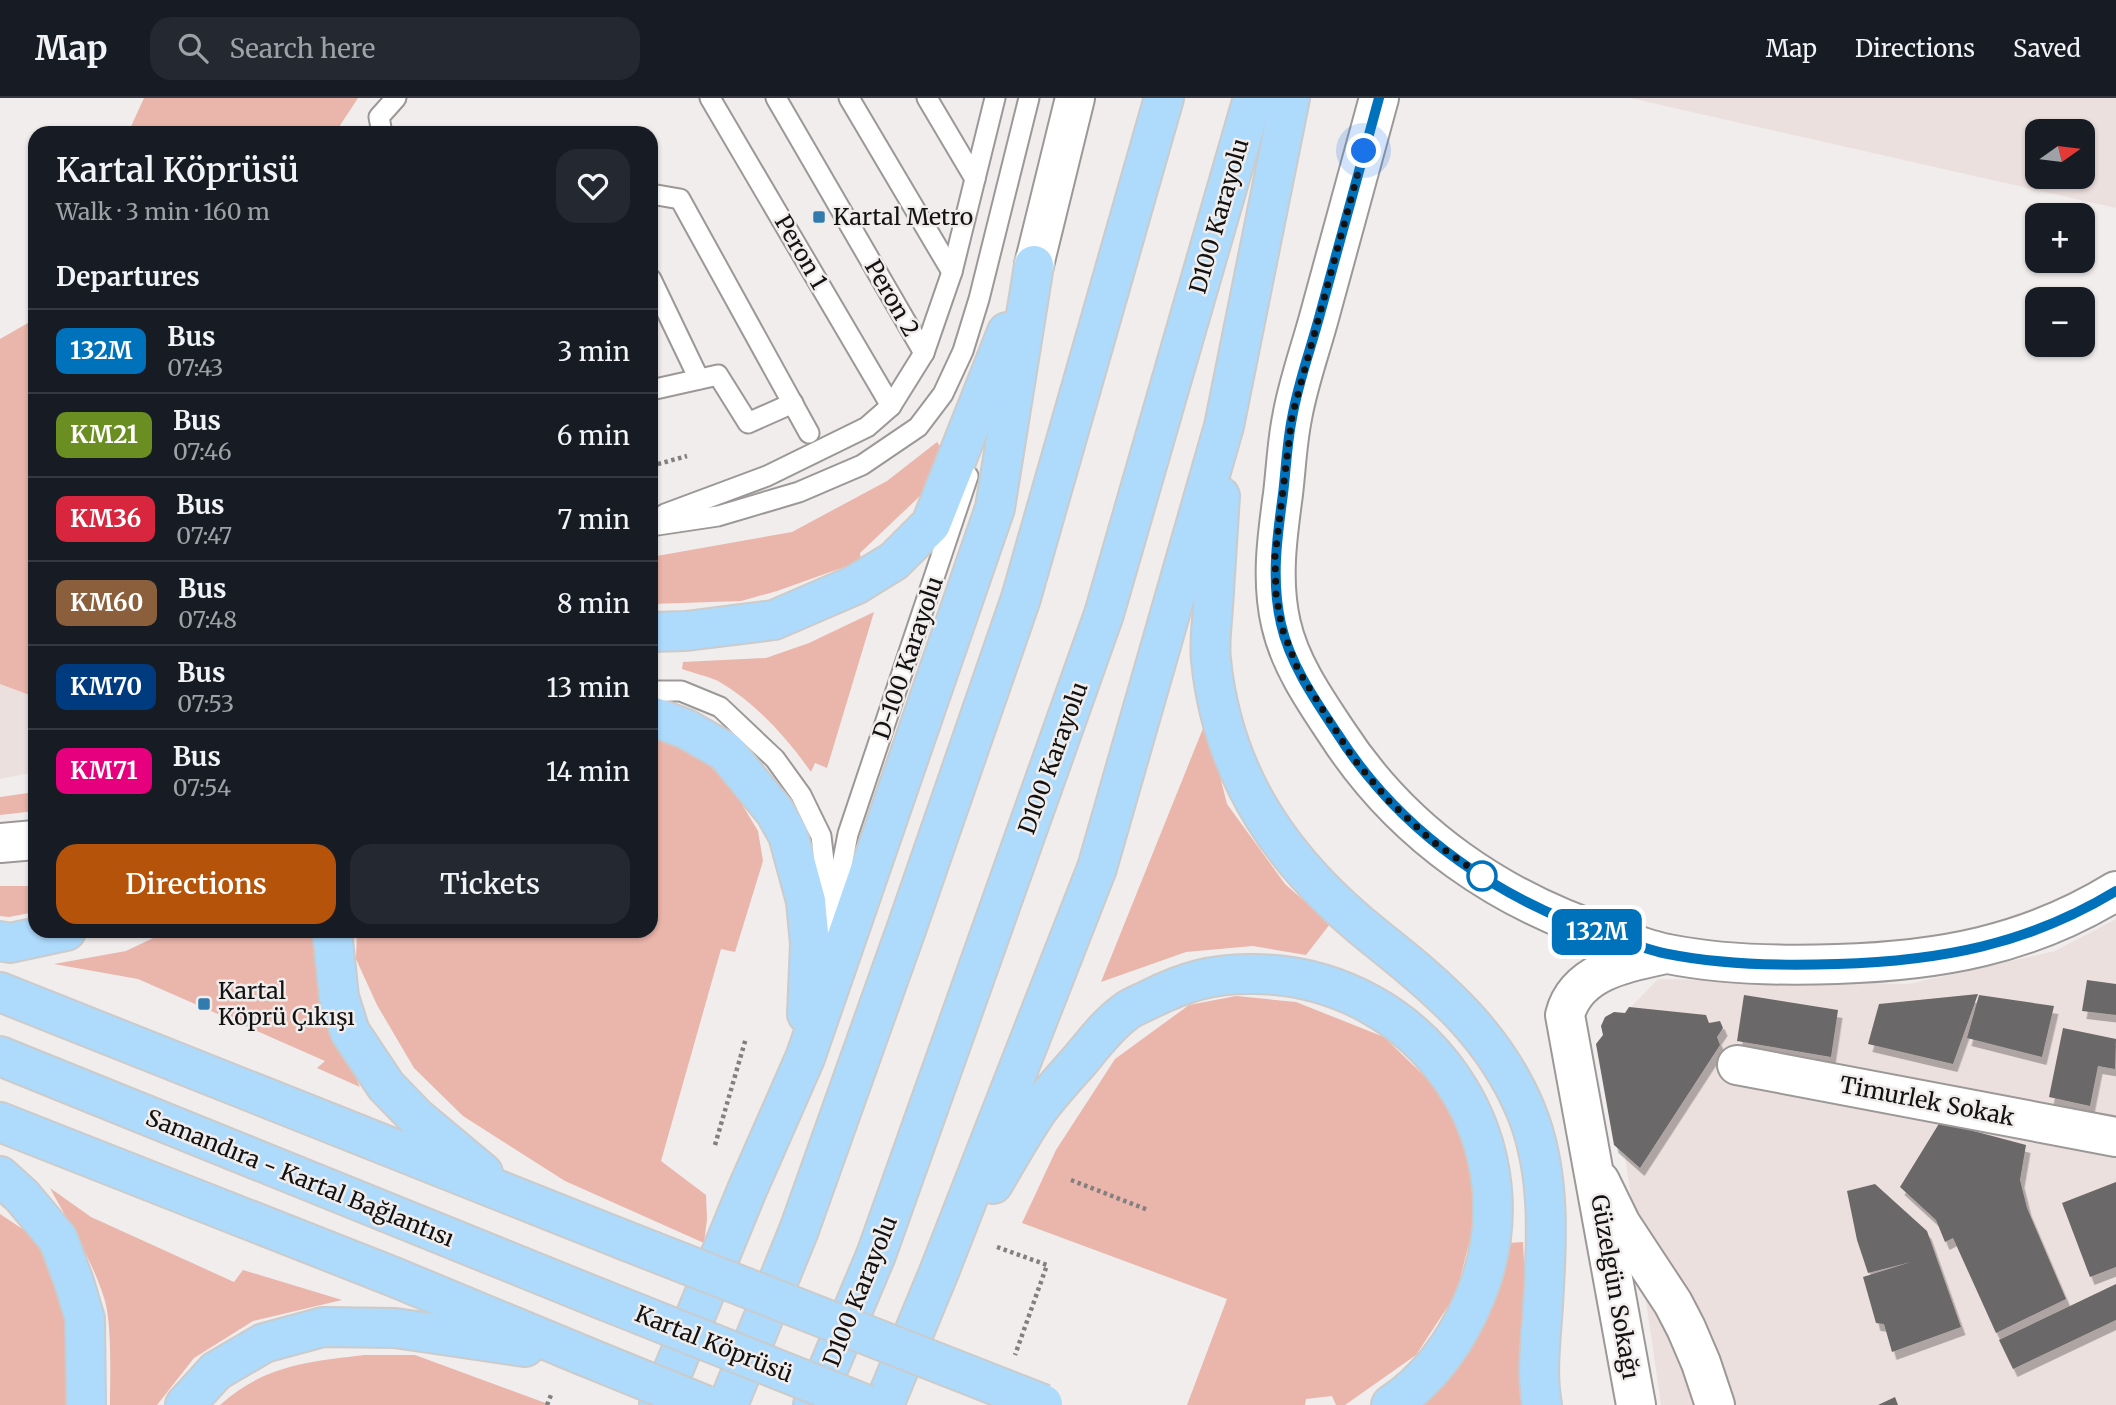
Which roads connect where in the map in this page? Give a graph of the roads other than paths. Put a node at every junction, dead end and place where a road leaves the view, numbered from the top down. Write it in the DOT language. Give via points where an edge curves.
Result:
graph roads {
  1 [pos="396,98"];
  2 [pos="710,98"];
  3 [pos="776,98"];
  4 [pos="849,98"];
  5 [pos="927,98"];
  6 [pos="1028,98"];
  7 [pos="1075,98"];
  8 [pos="1164,98"];
  9 [pos="1253,98"];
  10 [pos="1290,98"];
  11 [pos="1379,98"];
  12 [pos="992,101"];
  13 [pos="381,126"];
  14 [pos="975,179"];
  15 [pos="658,195"];
  16 [pos="1034,265"];
  17 [pos="952,272"];
  18 [pos="658,294"];
  19 [pos="924,353"];
  20 [pos="699,379"];
  21 [pos="658,388"];
  22 [pos="793,403"];
  23 [pos="891,406"];
  24 [pos="1224,426"];
  25 [pos="809,433"];
  26 [pos="658,516"];
  27 [pos="658,525"];
  28 [pos="658,632"];
  29 [pos="658,691"];
  30 [pos="658,719"];
  31 [pos="28,841"];
  32 [pos="0,843"];
  33 [pos="2116,891"];
  34 [pos="33,938"];
  35 [pos="333,938"];
  36 [pos="0,941"];
  37 [pos="1665,954"];
  38 [pos="0,992"];
  39 [pos="0,1056"];
  40 [pos="805,1058"];
  41 [pos="1737,1065"];
  42 [pos="0,1122"];
  43 [pos="2116,1137"];
  44 [pos="1594,1169"];
  45 [pos="0,1176"];
  46 [pos="624,1240"];
  47 [pos="939,1272"];
  48 [pos="601,1299"];
  49 [pos="582,1356"];
  50 [pos="86,1405"];
  51 [pos="185,1405"];
  52 [pos="659,1405"];
  53 [pos="705,1405"];
  54 [pos="728,1405"];
  55 [pos="813,1405"];
  56 [pos="867,1405"];
  57 [pos="884,1405"];
  58 [pos="1045,1405"];
  59 [pos="1391,1405"];
  60 [pos="1542,1405"];
  61 [pos="1636,1405"];
  62 [pos="1715,1405"];
  1 -- 13 [label="lane" via="379,117"];
  2 -- 23 [label="lane, Peron 1"];
  3 -- 19 [label="lane, Peron 2"];
  4 -- 17 [label="lane"];
  5 -- 14 [label="lane"];
  6 -- 27 [label="lane" via="963,351 943,394 918,427 862,465 799,492 718,516"];
  7 -- 16 [label="main road"];
  8 -- 54 [label="highway" via="1021,598 799,1230"];
  9 -- 55 [label="highway, D100 Karayolu" via="1104,614 876,1255"];
  10 -- 24 [label="highway"];
  11 -- 37 [label="main road" via="1292,416 1275,556 1282,628 1298,670 1353,758 1389,801 1432,841 1510,895 1564,920"];
  12 -- 14 [label="lane"];
  14 -- 17 [label="lane"];
  15 -- 22 [label="lane" via="680,198"];
  16 -- 28 [label="highway" via="931,524 894,561 855,585 774,620"];
  16 -- 40 [label="highway" via="995,508"];
  17 -- 19 [label="lane"];
  18 -- 20 [label="lane"];
  19 -- 23 [label="lane"];
  20 -- 21 [label="lane"];
  20 -- 22 [label="lane" via="718,375 748,423"];
  22 -- 25 [label="lane"];
  23 -- 26 [label="lane" via="867,427 767,476"];
  24 -- 47 [label="highway" via="1097,868"];
  24 -- 60 [label="highway" via="1210,657 1229,742 1257,808 1300,868 1455,1003 1514,1085 1537,1141 1542,1171"];
  29 -- 40 [label="lane" via="681,691 720,707 775,759 801,794 821,836 826,878"];
  30 -- 40 [label="highway" via="726,752 788,835 806,901 810,944"];
  31 -- 32 [label="main road"];
  33 -- 37 [label="main road" via="2017,938 1920,960 1748,964"];
  34 -- 36 [label="highway"];
  35 -- 46 [label="highway" via="339,997 350,1032 386,1086 488,1177"];
  37 -- 44 [label="main road" via="1592,977 1566,1008"];
  38 -- 46 [label="highway"];
  39 -- 48 [label="highway, Samandıra - Kartal Bağlantısı"];
  40 -- 52 [label="highway"];
  41 -- 43 [label="main road, Timurlek Sokak"];
  42 -- 49 [label="highway"];
  44 -- 61 [label="main road, Güzelgün Sokağı"];
  44 -- 62 [label="main road" via="1621,1224 1686,1328"];
  45 -- 50 [label="highway" via="58,1240 74,1282 85,1319"];
  46 -- 58 [label="highway, bridge"];
  47 -- 57 [label="highway"];
  47 -- 59 [label="highway" via="1038,1110 1125,1012 1198,978 1278,974 1314,980 1366,1002 1434,1055 1458,1084 1476,1120 1490,1169 1490,1249 1479,1288 1459,1333 1436,1365"];
  48 -- 56 [label="highway, Kartal Köprüsü, bridge"];
  49 -- 51 [label="highway" via="395,1328 323,1327 264,1343 216,1371"];
  49 -- 53 [label="highway, bridge"];
}
